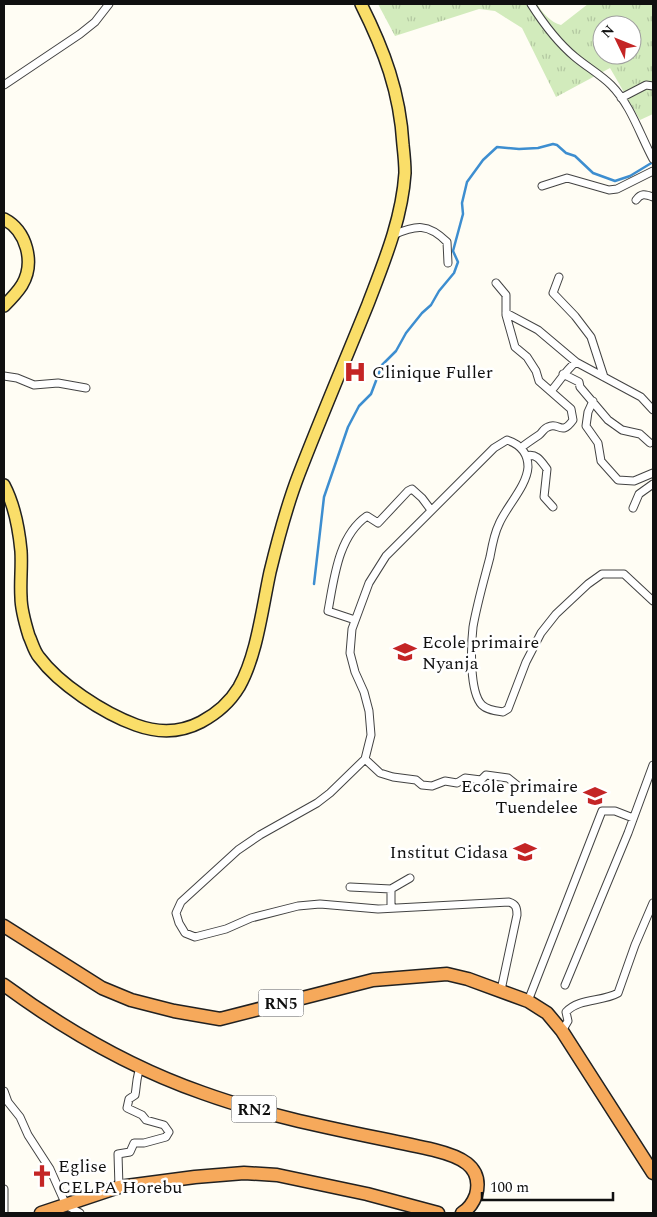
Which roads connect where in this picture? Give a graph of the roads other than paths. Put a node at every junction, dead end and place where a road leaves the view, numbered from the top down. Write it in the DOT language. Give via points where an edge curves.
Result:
graph roads {
  1 [pos="109,4"];
  2 [pos="361,4"];
  3 [pos="531,4"];
  4 [pos="4,85"];
  5 [pos="653,86"];
  6 [pos="621,98"];
  7 [pos="653,158"];
  8 [pos="653,171"];
  9 [pos="542,186"];
  10 [pos="653,197"];
  11 [pos="636,200"];
  12 [pos="4,219"];
  13 [pos="393,236"];
  14 [pos="448,263"];
  15 [pos="558,277"];
  16 [pos="496,283"];
  17 [pos="4,306"];
  18 [pos="506,313"];
  19 [pos="576,362"];
  20 [pos="563,374"];
  21 [pos="4,376"];
  22 [pos="604,378"];
  23 [pos="86,388"];
  24 [pos="551,391"];
  25 [pos="593,401"];
  26 [pos="653,410"];
  27 [pos="650,444"];
  28 [pos="522,447"];
  29 [pos="526,456"];
  30 [pos="653,473"];
  31 [pos="653,484"];
  32 [pos="4,486"];
  33 [pos="554,507"];
  34 [pos="633,508"];
  35 [pos="431,510"];
  36 [pos="653,601"];
  37 [pos="355,620"];
  38 [pos="365,759"];
  39 [pos="653,766"];
  40 [pos="518,786"];
  41 [pos="633,818"];
  42 [pos="410,878"];
  43 [pos="350,887"];
  44 [pos="391,889"];
  45 [pos="653,904"];
  46 [pos="391,908"];
  47 [pos="4,926"];
  48 [pos="4,985"];
  49 [pos="566,985"];
  50 [pos="501,990"];
  51 [pos="528,1001"];
  52 [pos="562,1031"];
  53 [pos="141,1067"];
  54 [pos="4,1091"];
  55 [pos="653,1173"];
  56 [pos="120,1187"];
  57 [pos="4,1189"];
  58 [pos="66,1205"];
  59 [pos="4,1213"];
  60 [pos="41,1213"];
  61 [pos="80,1213"];
  62 [pos="438,1213"];
  63 [pos="462,1213"];
  1 -- 4 [label="street" via="80,34"];
  2 -- 13 [label="main road" via="393,80 402,120 405,171"];
  3 -- 6 [label="street" via="554,37"];
  5 -- 6 [label="street" via="646,85"];
  6 -- 7 [label="street"];
  8 -- 9 [label="street" via="617,189 609,190 567,178"];
  10 -- 11 [label="street" via="645,194"];
  12 -- 17 [label="main road" via="20,233 28,250 29,262 23,284"];
  13 -- 14 [label="street" via="416,227 432,230 447,242"];
  13 -- 32 [label="main road" via="289,502 244,674 230,700 210,717 191,727 166,732 138,726 106,712 79,694 38,656 25,622 19,539"];
  15 -- 22 [label="street" via="553,293 591,337"];
  16 -- 18 [label="street" via="506,295"];
  18 -- 19 [label="street" via="538,330"];
  18 -- 24 [label="street" via="515,347 528,356 539,381"];
  19 -- 20 [label="street"];
  19 -- 22 [label="street"];
  20 -- 24 [label="street"];
  20 -- 25 [label="street" via="579,382"];
  21 -- 23 [label="street" via="34,385 58,383"];
  22 -- 26 [label="street" via="641,398"];
  24 -- 28 [label="street" via="571,409 573,420 562,429 552,425 547,427"];
  25 -- 27 [label="street" via="608,420 622,430 640,434"];
  25 -- 30 [label="street" via="586,426 598,443 601,461 618,480 634,481"];
  28 -- 29 [label="street"];
  28 -- 35 [label="street" via="507,440 494,448"];
  29 -- 33 [label="street" via="538,457 547,469 544,497"];
  29 -- 36 [label="street" via="528,467 524,480 498,524 473,628 472,670 475,693 481,705 503,712 508,709 526,662 542,633 556,614 602,574 624,574"];
  31 -- 34 [label="street" via="640,494"];
  35 -- 37 [label="street" via="386,556 369,583"];
  35 -- 37 [label="street" via="412,489 378,523 367,516 357,525 342,552 328,611"];
  37 -- 38 [label="street" via="350,653 369,711 371,735"];
  38 -- 40 [label="street" via="380,773 416,780 422,785 457,783 465,778 481,780 486,775 508,778"];
  38 -- 46 [label="street" via="330,793 238,850 181,902 176,913 185,933 195,937 298,906"];
  39 -- 41 [label="street"];
  41 -- 49 [label="street"];
  41 -- 51 [label="street" via="615,811 602,811"];
  42 -- 44 [label="street"];
  43 -- 44 [label="street"];
  44 -- 46 [label="street"];
  45 -- 52 [label="street" via="618,993 571,1007 566,1012 568,1021"];
  46 -- 50 [label="street" via="500,901 514,903 517,915"];
  47 -- 50 [label="highway, RN5" via="102,988 131,1000 220,1019 372,980 447,974"];
  48 -- 53 [label="highway, RN2" via="65,1028"];
  50 -- 51 [label="highway, RN5"];
  51 -- 52 [label="highway, RN5" via="546,1013"];
  52 -- 55 [label="highway, RN5"];
  53 -- 56 [label="street" via="137,1073 136,1095 129,1099 127,1108 146,1120 164,1125 169,1132 166,1137 134,1143 130,1152 118,1154"];
  53 -- 63 [label="highway, RN2" via="233,1103 455,1156 475,1172 478,1185 469,1209"];
  54 -- 58 [label="street" via="50,1168"];
  56 -- 58 [label="highway"];
  56 -- 62 [label="highway" via="195,1176 277,1175"];
  57 -- 59 [label="street"];
  58 -- 60 [label="highway"];
  58 -- 61 [label="street"];
}
